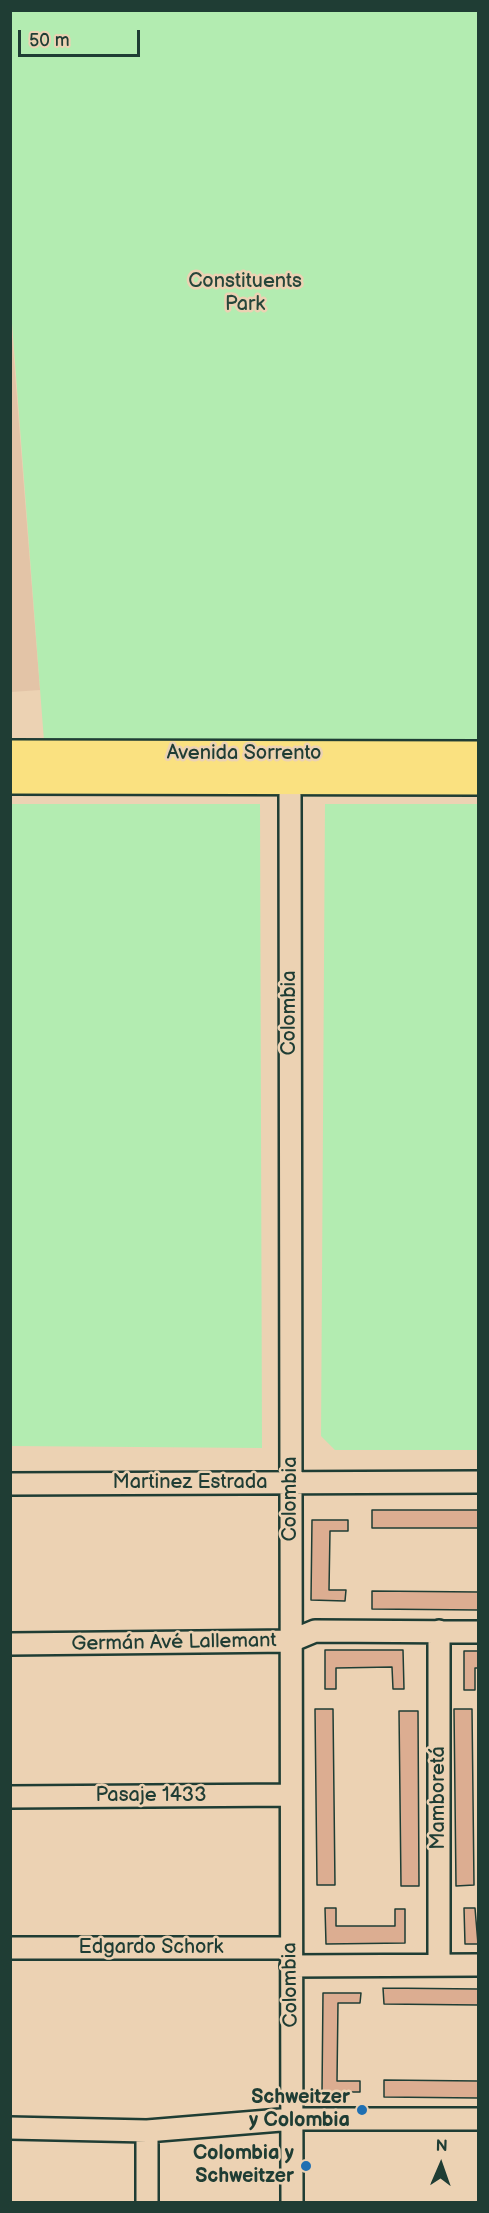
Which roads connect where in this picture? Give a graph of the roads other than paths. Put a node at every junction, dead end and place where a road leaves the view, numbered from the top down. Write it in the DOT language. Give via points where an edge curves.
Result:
graph roads {
  1 [pos="10,754"];
  2 [pos="478,755"];
  3 [pos="10,780"];
  4 [pos="478,780"];
  5 [pos="290,795"];
  6 [pos="291,1482"];
  7 [pos="478,1482"];
  8 [pos="10,1484"];
  9 [pos="439,1631"];
  10 [pos="478,1632"];
  11 [pos="291,1641"];
  12 [pos="10,1644"];
  13 [pos="291,1795"];
  14 [pos="10,1797"];
  15 [pos="10,1948"];
  16 [pos="291,1957"];
  17 [pos="440,1965"];
  18 [pos="478,1965"];
  19 [pos="293,2119"];
  20 [pos="478,2119"];
  21 [pos="10,2128"];
  22 [pos="147,2131"];
  23 [pos="147,2202"];
  24 [pos="292,2202"];
  1 -- 2 [label="main road, Avenida Sorrento"];
  3 -- 4 [label="main road, Avenida Sorrento"];
  5 -- 6 [label="street, Colombia"];
  6 -- 7 [label="street, Martinez Estrada"];
  6 -- 8 [label="street, Martinez Estrada"];
  6 -- 11 [label="street, Colombia"];
  9 -- 10 [label="street, Germán Avé Lallemant"];
  9 -- 11 [label="street, Germán Avé Lallemant" via="315,1631"];
  9 -- 17 [label="street, Mamboretá"];
  11 -- 12 [label="street, Germán Avé Lallemant"];
  11 -- 13 [label="street, Colombia"];
  13 -- 14 [label="street, Pasaje 1433"];
  13 -- 16 [label="street, Colombia"];
  15 -- 16 [label="street, Edgardo Schork"];
  16 -- 17 [label="street, Edgardo Schork"];
  16 -- 19 [label="street, Colombia"];
  17 -- 18 [label="street, Edgardo Schork"];
  19 -- 20 [label="street"];
  19 -- 22 [label="street"];
  19 -- 24 [label="street, Colombia"];
  21 -- 22 [label="street"];
  22 -- 23 [label="street"];
}
